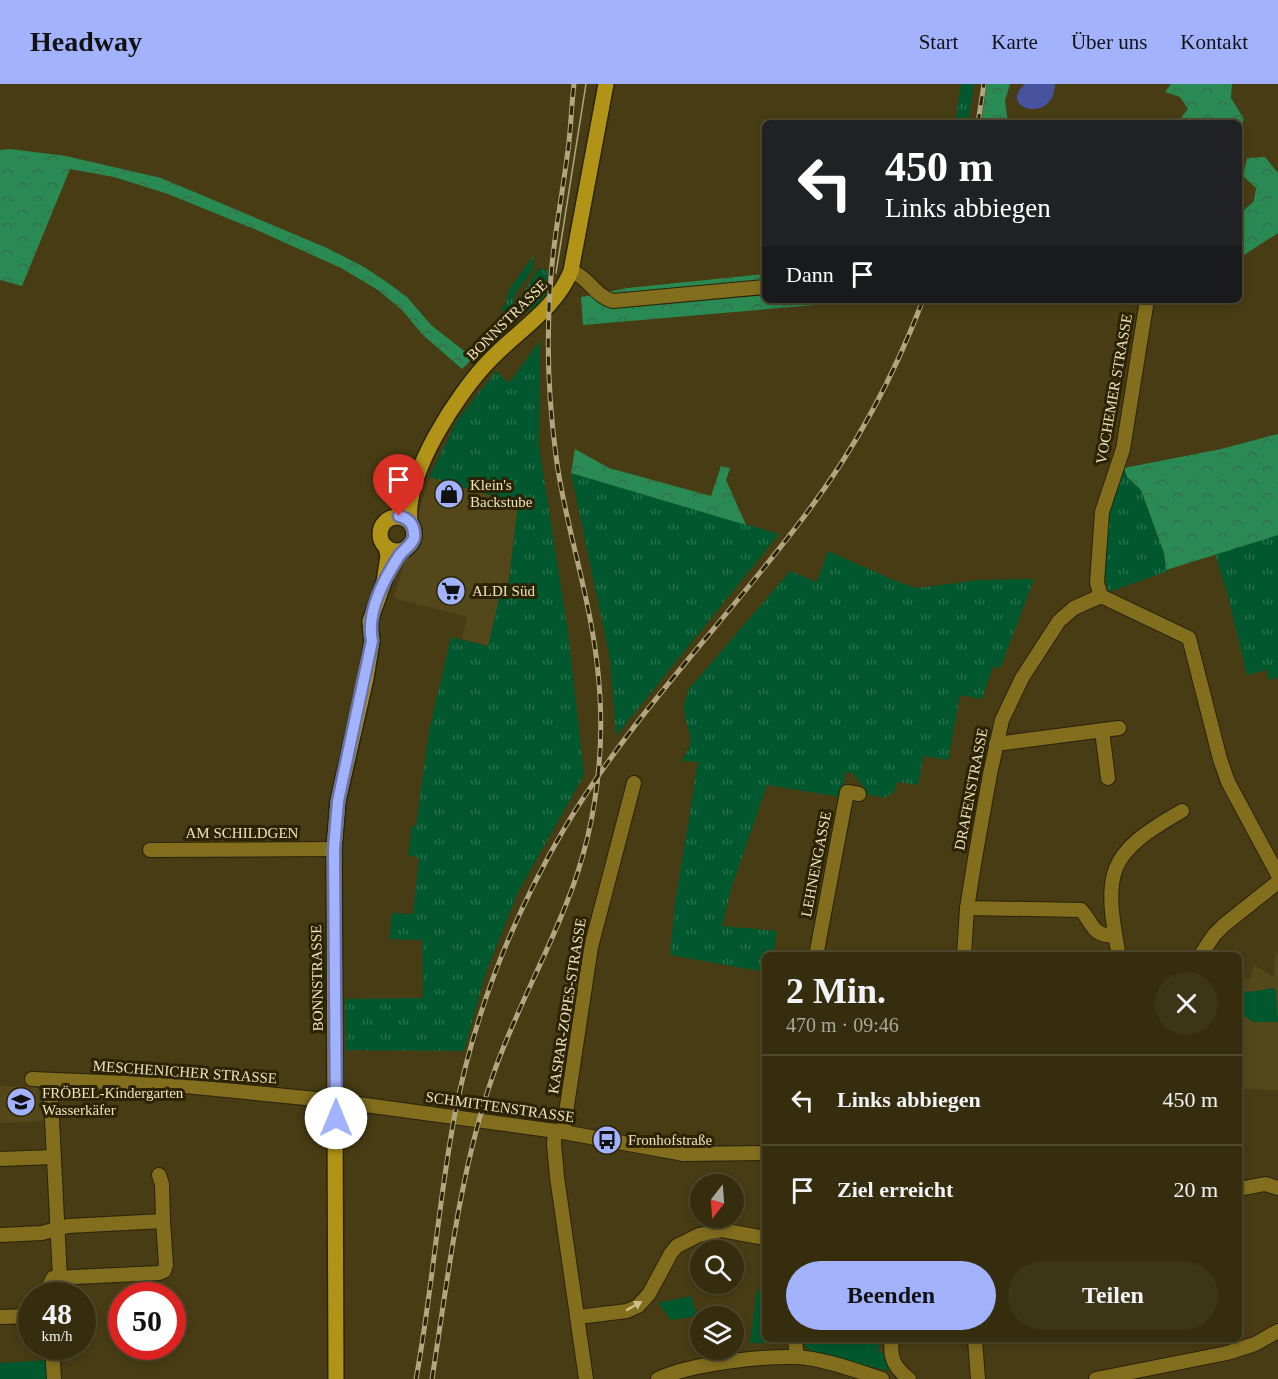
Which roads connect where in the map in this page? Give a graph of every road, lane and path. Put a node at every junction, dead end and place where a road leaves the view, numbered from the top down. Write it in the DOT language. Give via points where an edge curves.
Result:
graph roads {
  1 [pos="606,84"];
  2 [pos="571,271"];
  3 [pos="762,287"];
  4 [pos="1146,303"];
  5 [pos="411,498"];
  6 [pos="393,516"];
  7 [pos="410,521"];
  8 [pos="386,547"];
  9 [pos="404,550"];
  10 [pos="384,582"];
  11 [pos="1101,596"];
  12 [pos="1119,728"];
  13 [pos="1102,731"];
  14 [pos="996,744"];
  15 [pos="1108,778"];
  16 [pos="634,783"];
  17 [pos="859,794"];
  18 [pos="1182,811"];
  19 [pos="334,849"];
  20 [pos="150,850"];
  21 [pos="1278,875"];
  22 [pos="1278,882"];
  23 [pos="967,908"];
  24 [pos="1115,936"];
  25 [pos="817,952"];
  26 [pos="963,952"];
  27 [pos="1118,952"];
  28 [pos="1203,952"];
  29 [pos="32,1079"];
  30 [pos="50,1080"];
  31 [pos="336,1101"];
  32 [pos="559,1132"];
  33 [pos="762,1153"];
  34 [pos="53,1157"];
  35 [pos="0,1159"];
  36 [pos="159,1175"];
  37 [pos="1278,1188"];
  38 [pos="1242,1189"];
  39 [pos="164,1221"];
  40 [pos="57,1229"];
  41 [pos="0,1235"];
  42 [pos="762,1237"];
  43 [pos="60,1278"];
  44 [pos="51,1282"];
  45 [pos="18,1316"];
  46 [pos="0,1317"];
  47 [pos="578,1317"];
  48 [pos="1278,1331"];
  49 [pos="795,1342"];
  50 [pos="892,1342"];
  51 [pos="975,1342"];
  52 [pos="1238,1345"];
  53 [pos="797,1357"];
  54 [pos="53,1360"];
  55 [pos="863,1376"];
  56 [pos="54,1379"];
  57 [pos="336,1379"];
  58 [pos="586,1379"];
  59 [pos="658,1379"];
  60 [pos="882,1379"];
  61 [pos="909,1379"];
  62 [pos="978,1379"];
  63 [pos="1101,1379"];
  1 -- 2 [label="main road, BONNSTRASSE"];
  2 -- 3 [label="street" via="613,301"];
  2 -- 5 [label="main road, BONNSTRASSE" via="561,292 488,362 450,411 423,463"];
  4 -- 11 [label="street, VOCHEMER STRASSE" via="1122,449 1102,512 1097,583"];
  5 -- 6 [label="main road, BONNSTRASSE"];
  5 -- 7 [label="main road, BONNSTRASSE"];
  6 -- 7 [label="main road"];
  6 -- 8 [label="main road" via="384,522 380,532"];
  7 -- 9 [label="main road" via="414,538"];
  8 -- 9 [label="main road"];
  8 -- 10 [label="main road, BONNSTRASSE"];
  9 -- 10 [label="main road, BONNSTRASSE"];
  10 -- 19 [label="main road, BONNSTRASSE" via="370,621 372,641 338,801"];
  11 -- 14 [label="street, DRAFENSTRASSE" via="1074,608 1059,621 1011,699"];
  11 -- 21 [label="street" via="1189,638 1228,782"];
  12 -- 13 [label="street"];
  13 -- 14 [label="street"];
  13 -- 15 [label="street"];
  14 -- 23 [label="street, DRAFENSTRASSE"];
  16 -- 32 [label="street, KASPAR-ZOPES-STRASSE" via="591,947"];
  17 -- 25 [label="street, LEHNENGASSE" via="847,792"];
  18 -- 24 [label="street" via="1140,837 1116,867 1110,896"];
  19 -- 20 [label="street, AM SCHILDGEN"];
  19 -- 31 [label="main road, BONNSTRASSE"];
  22 -- 28 [label="street" via="1224,925"];
  23 -- 24 [label="street" via="1081,909 1090,926 1106,936"];
  23 -- 26 [label="street, DRAFENSTRASSE"];
  24 -- 27 [label="street"];
  29 -- 30 [label="street, MESCHENICHER STRASSE"];
  30 -- 31 [label="street, MESCHENICHER STRASSE" via="175,1085"];
  30 -- 34 [label="street"];
  31 -- 32 [label="street, SCHMITTENSTRASSE"];
  31 -- 57 [label="main road, BONNSTRASSE"];
  32 -- 33 [label="street, SCHMITTENSTRASSE" via="684,1155"];
  32 -- 47 [label="street" via="554,1144 557,1178"];
  34 -- 35 [label="street"];
  34 -- 40 [label="street"];
  36 -- 39 [label="street"];
  37 -- 38 [label="street" via="1265,1185"];
  39 -- 40 [label="street"];
  39 -- 43 [label="street" via="164,1271"];
  40 -- 41 [label="street"];
  40 -- 43 [label="street"];
  47 -- 42 [label="street, one-way" via="638,1306 677,1246 699,1235 722,1230"];
  43 -- 44 [label="street"];
  45 -- 46 [label="street"];
  47 -- 58 [label="street"];
  48 -- 52 [label="street" via="1255,1344"];
  49 -- 53 [label="street"];
  50 -- 61 [label="street" via="895,1366"];
  51 -- 62 [label="street"];
  52 -- 63 [label="street"];
  53 -- 55 [label="street"];
  53 -- 59 [label="street" via="708,1365"];
  54 -- 56 [label="street"];
  55 -- 60 [label="street"];
}
